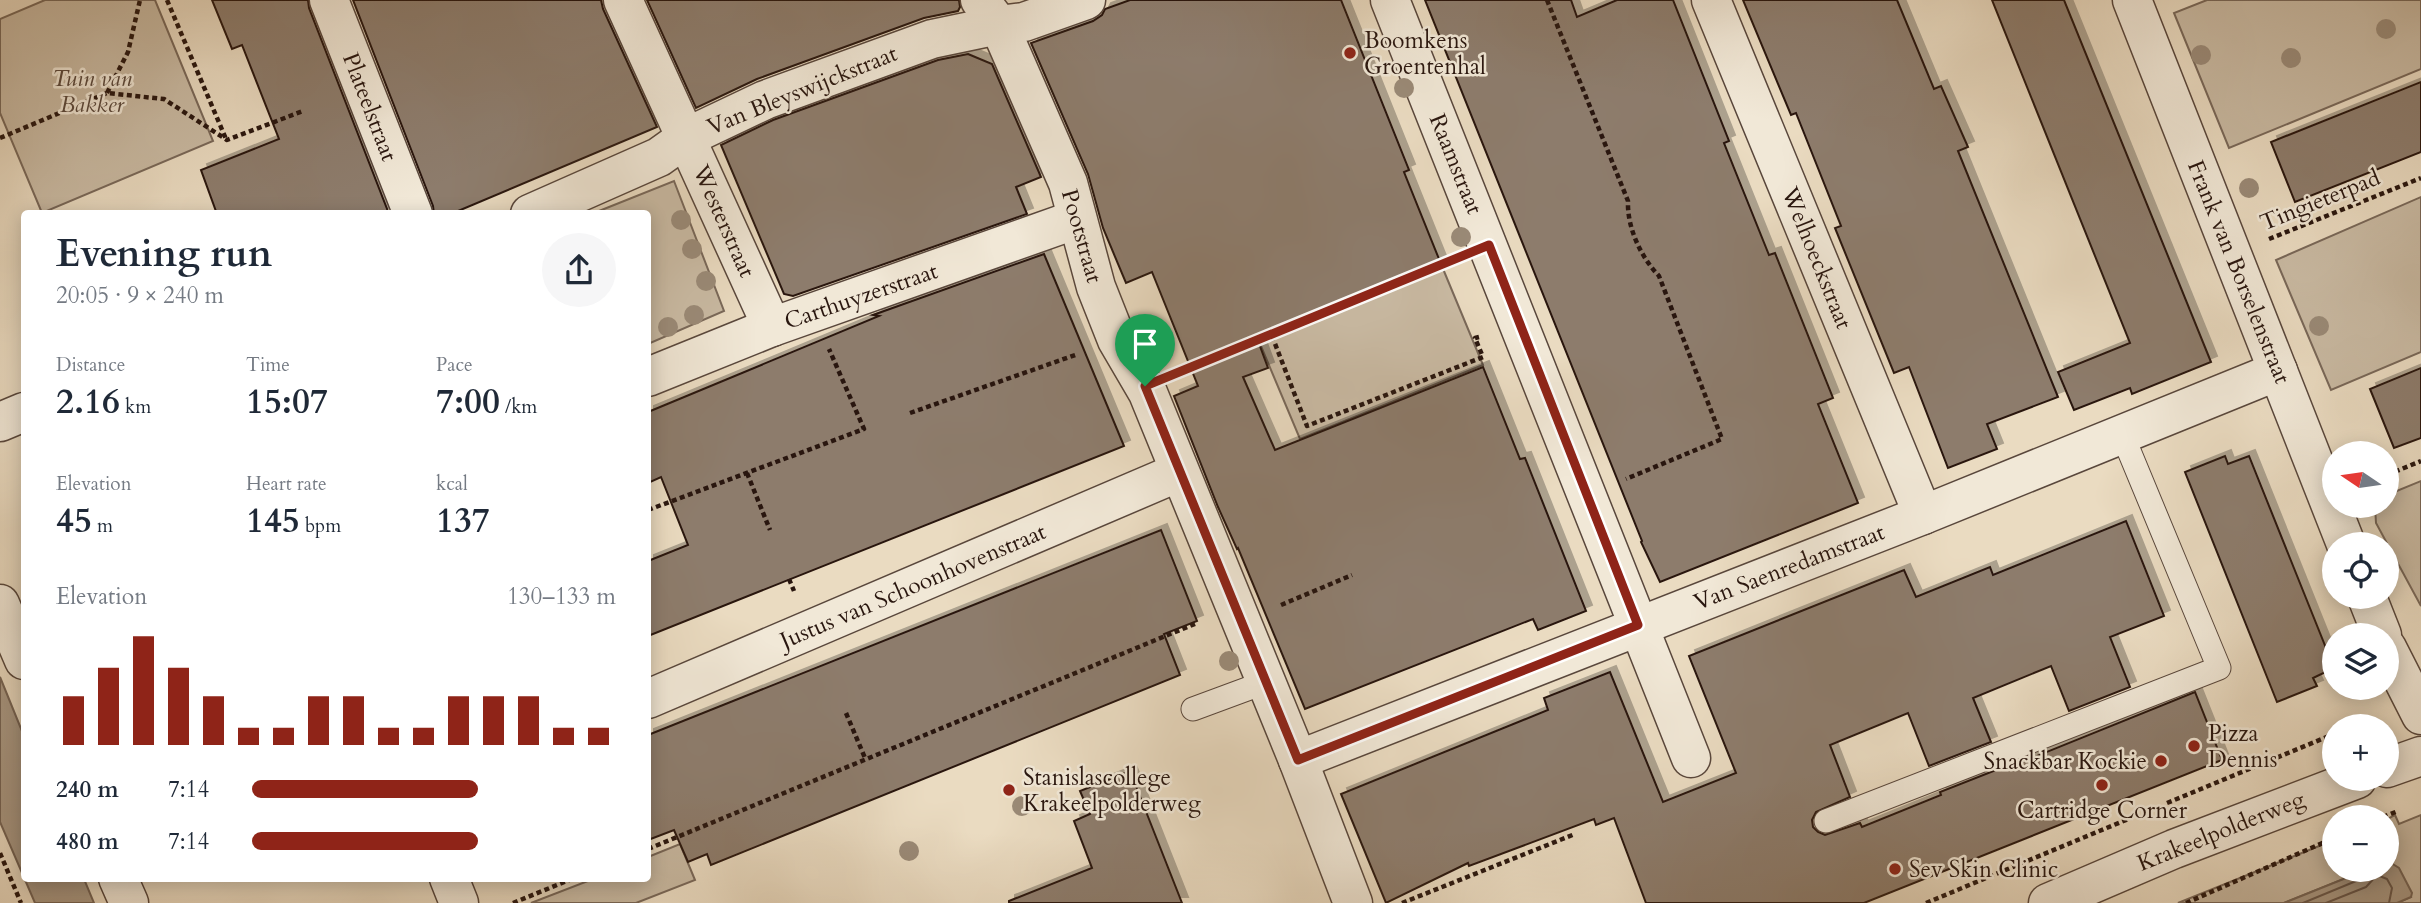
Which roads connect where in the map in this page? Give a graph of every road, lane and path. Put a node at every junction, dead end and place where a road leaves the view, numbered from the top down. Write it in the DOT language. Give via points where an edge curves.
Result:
graph roads {
  1 [pos="140,0"];
  2 [pos="167,0"];
  3 [pos="329,0"];
  4 [pos="623,0"];
  5 [pos="1086,0"];
  6 [pos="1390,0"];
  7 [pos="1547,0"];
  8 [pos="1711,0"];
  9 [pos="2132,0"];
  10 [pos="989,12"];
  11 [pos="107,93"];
  12 [pos="303,111"];
  13 [pos="687,137"];
  14 [pos="0,138"];
  15 [pos="227,140"];
  16 [pos="2421,178"];
  17 [pos="411,210"];
  18 [pos="539,210"];
  19 [pos="1077,219"];
  20 [pos="1489,245"];
  21 [pos="2231,254"];
  22 [pos="813,313"];
  23 [pos="1518,320"];
  24 [pos="772,327"];
  25 [pos="1272,336"];
  26 [pos="1117,341"];
  27 [pos="2278,371"];
  28 [pos="651,376"];
  29 [pos="1145,386"];
  30 [pos="910,412"];
  31 [pos="21,413"];
  32 [pos="0,422"];
  33 [pos="2122,434"];
  34 [pos="2421,461"];
  35 [pos="2399,470"];
  36 [pos="1179,472"];
  37 [pos="747,473"];
  38 [pos="1585,493"];
  39 [pos="651,509"];
  40 [pos="1923,515"];
  41 [pos="770,530"];
  42 [pos="2341,532"];
  43 [pos="1352,575"];
  44 [pos="0,604"];
  45 [pos="1241,622"];
  46 [pos="1638,625"];
  47 [pos="1160,638"];
  48 [pos="21,653"];
  49 [pos="2399,672"];
  50 [pos="1266,682"];
  51 [pos="651,698"];
  52 [pos="1193,709"];
  53 [pos="846,713"];
  54 [pos="2421,715"];
  55 [pos="2421,756"];
  56 [pos="865,758"];
  57 [pos="1690,758"];
  58 [pos="1298,760"];
  59 [pos="2399,764"];
  60 [pos="2326,791"];
  61 [pos="1826,821"];
  62 [pos="1574,834"];
  63 [pos="2322,843"];
  64 [pos="651,848"];
  65 [pos="0,853"];
  66 [pos="120,882"];
  67 [pos="451,882"];
  68 [pos="564,882"];
  69 [pos="1941,897"];
  70 [pos="22,903"];
  71 [pos="129,903"];
  72 [pos="459,903"];
  73 [pos="513,903"];
  74 [pos="1353,903"];
  75 [pos="1402,903"];
  76 [pos="1943,903"];
  77 [pos="2048,903"];
  78 [pos="2186,903"];
  1 -- 11 [label="path" via="128,52"];
  2 -- 15 [label="path"];
  3 -- 17 [label="street, Plateelstraat"];
  4 -- 13 [label="street, Westerstraat"];
  5 -- 10 [label="street, Van Bleyswijckstraat" via="1024,22"];
  6 -- 20 [label="street, Raamstraat"];
  7 -- 38 [label="path" via="1628,201 1628,216 1647,263 1659,276 1723,439"];
  8 -- 40 [label="street, Welhoeckstraat"];
  9 -- 21 [label="street, Frank van Borselenstraat"];
  10 -- 13 [label="street, Van Bleyswijckstraat" via="932,39 765,100"];
  10 -- 19 [label="street, Pootstraat" via="1068,183"];
  11 -- 14 [label="path"];
  11 -- 15 [label="path" via="164,99"];
  12 -- 15 [label="path"];
  13 -- 18 [label="street, Van Bleyswijckstraat" via="659,157"];
  13 -- 24 [label="street, Westerstraat"];
  16 -- 21 [label="path, Tingieterpad"];
  19 -- 22 [label="street, Carthuyzerstraat"];
  19 -- 26 [label="street, Pootstraat"];
  20 -- 23 [label="street, Raamstraat"];
  20 -- 25 [label="path"];
  21 -- 27 [label="street, Frank van Borselenstraat"];
  22 -- 24 [label="street, Carthuyzerstraat"];
  22 -- 37 [label="path" via="864,429"];
  23 -- 25 [label="path" via="1475,338 1483,357 1307,426"];
  23 -- 38 [label="street, Raamstraat"];
  24 -- 28 [label="street, Carthuyzerstraat"];
  25 -- 29 [label="path"];
  26 -- 29 [label="street, Pootstraat"];
  26 -- 30 [label="path"];
  27 -- 33 [label="street, Van Saenredamstraat"];
  27 -- 42 [label="street, Frank van Borselenstraat"];
  29 -- 36 [label="street, Pootstraat"];
  31 -- 32 [label="street"];
  33 -- 40 [label="street, Van Saenredamstraat"];
  33 -- 61 [label="lane" via="2219,668"];
  34 -- 35 [label="path"];
  36 -- 45 [label="street, Pootstraat"];
  36 -- 51 [label="street, Justus van Schoonhovenstraat"];
  37 -- 39 [label="path"];
  37 -- 41 [label="path"];
  38 -- 46 [label="street, Raamstraat"];
  40 -- 46 [label="street, Van Saenredamstraat"];
  43 -- 45 [label="path"];
  44 -- 48 [label="street"];
  45 -- 50 [label="street, Pootstraat"];
  46 -- 57 [label="street, Raamstraat"];
  46 -- 58 [label="street, Van Saenredamstraat"];
  47 -- 56 [label="path"];
  49 -- 54 [label="street"];
  50 -- 52 [label="lane"];
  50 -- 58 [label="street, Pootstraat"];
  53 -- 56 [label="path"];
  55 -- 59 [label="street"];
  56 -- 64 [label="path"];
  58 -- 74 [label="street, Pootstraat"];
  60 -- 77 [label="street, Krakeelpolderweg"];
  62 -- 75 [label="path"];
  63 -- 78 [label="path"];
  65 -- 70 [label="path"];
  66 -- 71 [label="street"];
  67 -- 72 [label="street"];
  68 -- 73 [label="path"];
  69 -- 76 [label="path"];
}
